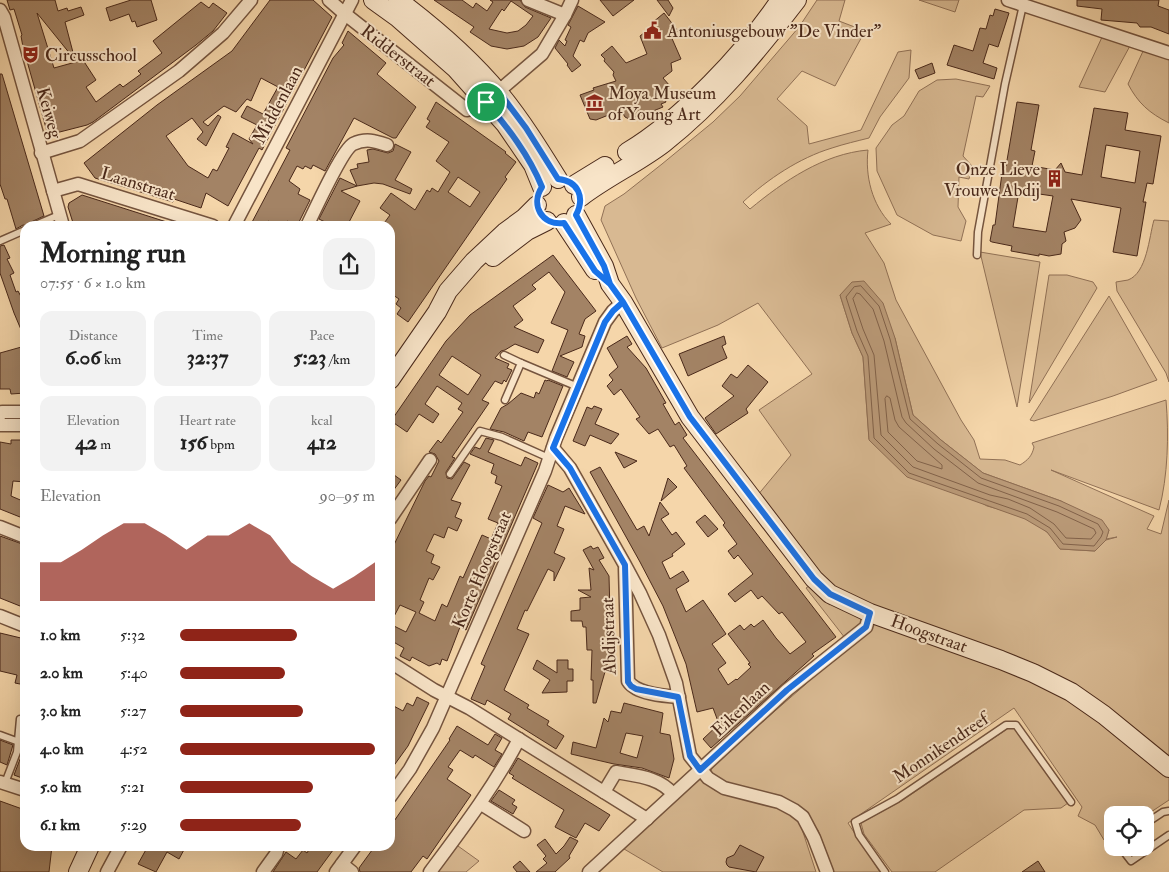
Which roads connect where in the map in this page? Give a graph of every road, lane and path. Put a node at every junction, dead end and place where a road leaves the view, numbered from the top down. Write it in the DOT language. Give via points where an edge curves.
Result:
graph roads {
  1 [pos="251,0"];
  2 [pos="329,0"];
  3 [pos="352,0"];
  4 [pos="373,0"];
  5 [pos="398,0"];
  6 [pos="528,0"];
  7 [pos="572,0"];
  8 [pos="780,0"];
  9 [pos="797,0"];
  10 [pos="1008,0"];
  11 [pos="1023,5"];
  12 [pos="0,10"];
  13 [pos="345,14"];
  14 [pos="565,15"];
  15 [pos="1169,53"];
  16 [pos="492,97"];
  17 [pos="468,110"];
  18 [pos="387,145"];
  19 [pos="41,153"];
  20 [pos="542,187"];
  21 [pos="571,187"];
  22 [pos="53,191"];
  23 [pos="537,205"];
  24 [pos="61,220"];
  25 [pos="563,220"];
  26 [pos="197,221"];
  27 [pos="237,221"];
  28 [pos="310,221"];
  29 [pos="20,232"];
  30 [pos="0,241"];
  31 [pos="977,255"];
  32 [pos="623,302"];
  33 [pos="437,312"];
  34 [pos="504,355"];
  35 [pos="521,363"];
  36 [pos="395,373"];
  37 [pos="578,387"];
  38 [pos="505,400"];
  39 [pos="20,412"];
  40 [pos="0,414"];
  41 [pos="0,425"];
  42 [pos="20,425"];
  43 [pos="551,453"];
  44 [pos="430,460"];
  45 [pos="450,474"];
  46 [pos="395,512"];
  47 [pos="0,527"];
  48 [pos="20,535"];
  49 [pos="625,565"];
  50 [pos="870,613"];
  51 [pos="0,616"];
  52 [pos="20,624"];
  53 [pos="395,665"];
  54 [pos="447,697"];
  55 [pos="678,697"];
  56 [pos="20,719"];
  57 [pos="0,735"];
  58 [pos="519,739"];
  59 [pos="19,742"];
  60 [pos="1169,768"];
  61 [pos="700,770"];
  62 [pos="2,782"];
  63 [pos="20,788"];
  64 [pos="395,790"];
  65 [pos="604,792"];
  66 [pos="674,794"];
  67 [pos="1071,802"];
  68 [pos="481,804"];
  69 [pos="1169,811"];
  70 [pos="1154,818"];
  71 [pos="647,819"];
  72 [pos="524,831"];
  73 [pos="1169,835"];
  74 [pos="1154,845"];
  75 [pos="88,851"];
  76 [pos="118,851"];
  77 [pos="277,851"];
  78 [pos="351,851"];
  79 [pos="1127,856"];
  80 [pos="1138,856"];
  81 [pos="339,868"];
  82 [pos="78,872"];
  83 [pos="107,872"];
  84 [pos="263,872"];
  85 [pos="352,872"];
  86 [pos="430,872"];
  87 [pos="589,872"];
  88 [pos="827,872"];
  89 [pos="885,872"];
  1 -- 19 [label="street" via="223,32 179,71 80,141"];
  2 -- 13 [label="street, Ridderstraat"];
  3 -- 13 [label="street, Middenlaan"];
  4 -- 16 [label="street, Ridderstraat"];
  5 -- 16 [label="street, Ridderstraat" via="454,47"];
  6 -- 14 [label="street"];
  7 -- 14 [label="street"];
  8 -- 21 [label="street" via="722,71 681,111 640,144"];
  9 -- 21 [label="street" via="757,52 712,101 663,143 600,183"];
  10 -- 11 [label="street"];
  11 -- 15 [label="street"];
  11 -- 31 [label="lane" via="1005,84 978,232"];
  12 -- 19 [label="street, Keiweg"];
  13 -- 17 [label="street, Ridderstraat"];
  13 -- 27 [label="street, Middenlaan"];
  14 -- 16 [label="street" via="542,54"];
  16 -- 20 [label="street, Ridderstraat" via="505,124 533,165"];
  16 -- 21 [label="street, Ridderstraat" via="526,128"];
  18 -- 28 [label="street" via="369,139 352,145"];
  19 -- 22 [label="street, Keiweg"];
  20 -- 21 [label="street" via="547,183"];
  20 -- 23 [label="street"];
  21 -- 25 [label="street" via="581,207"];
  22 -- 24 [label="street, Keiweg"];
  22 -- 26 [label="street, Laanstraat" via="78,184"];
  23 -- 25 [label="street" via="542,217"];
  23 -- 33 [label="street" via="474,261 448,291"];
  25 -- 32 [label="street, Hoogstraat" via="604,266 610,284"];
  25 -- 33 [label="street" via="531,229 500,251"];
  29 -- 30 [label="lane"];
  32 -- 37 [label="street, Korte Hoogstraat" via="605,322"];
  32 -- 50 [label="street, Hoogstraat" via="690,417 814,579 830,594"];
  33 -- 36 [label="street"];
  34 -- 35 [label="lane"];
  35 -- 37 [label="lane"];
  35 -- 38 [label="lane"];
  37 -- 43 [label="street, Korte Hoogstraat"];
  39 -- 40 [label="street"];
  41 -- 42 [label="street"];
  43 -- 45 [label="lane" via="480,430"];
  43 -- 49 [label="street, Abdijstraat" via="570,468"];
  43 -- 54 [label="street, Korte Hoogstraat"];
  44 -- 46 [label="street"];
  47 -- 48 [label="street"];
  49 -- 55 [label="street, Abdijstraat" via="659,635"];
  49 -- 55 [label="street, Abdijstraat" via="628,682 636,689"];
  50 -- 60 [label="street, Hoogstraat" via="1048,680 1104,716"];
  50 -- 61 [label="street, Eikenlaan" via="866,627 787,690"];
  51 -- 52 [label="street"];
  53 -- 54 [label="street"];
  54 -- 58 [label="street"];
  54 -- 64 [label="street, Korte Hoogstraat" via="421,752"];
  55 -- 61 [label="street, Abdijstraat" via="690,756"];
  56 -- 59 [label="lane"];
  57 -- 59 [label="lane"];
  58 -- 65 [label="street"];
  58 -- 68 [label="street"];
  59 -- 62 [label="lane" via="18,752"];
  61 -- 66 [label="street, Eikenlaan"];
  61 -- 88 [label="street" via="724,788 779,802 794,810 803,818 814,838"];
  62 -- 63 [label="street"];
  65 -- 66 [label="street" via="616,772 658,781"];
  65 -- 71 [label="street"];
  66 -- 71 [label="street, Eikenlaan"];
  67 -- 89 [label="lane, Monnikendreef" via="1016,725 1006,725 897,799 855,822 859,835"];
  68 -- 72 [label="street"];
  68 -- 86 [label="street"];
  69 -- 70 [label="lane"];
  71 -- 87 [label="street, Eikenlaan"];
  73 -- 74 [label="lane"];
  75 -- 82 [label="street"];
  76 -- 83 [label="street"];
  77 -- 84 [label="street"];
  78 -- 81 [label="street"];
  79 -- 80 [label="lane" via="1131,861"];
  81 -- 85 [label="street"];
}
